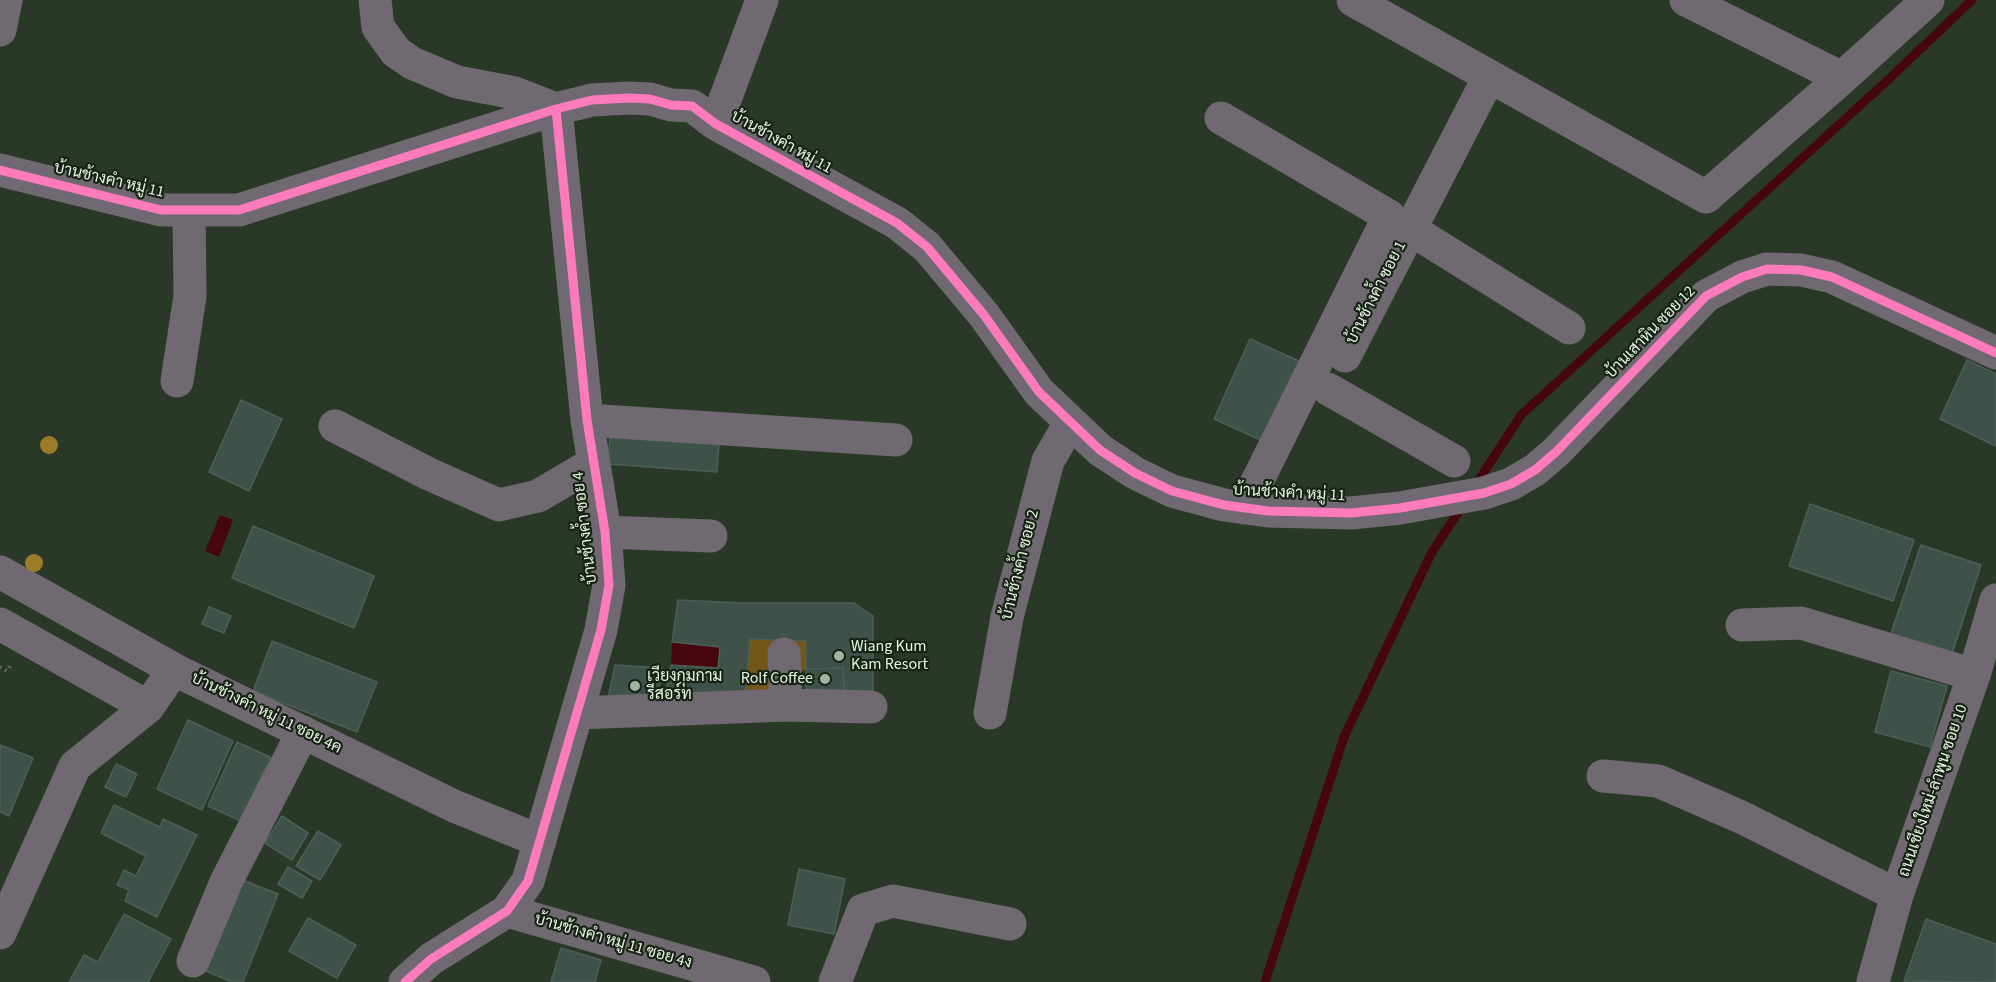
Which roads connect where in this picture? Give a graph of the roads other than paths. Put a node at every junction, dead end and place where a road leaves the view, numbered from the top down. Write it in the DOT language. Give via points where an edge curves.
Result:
graph roads {
  1 [pos="6,0"];
  2 [pos="375,0"];
  3 [pos="762,0"];
  4 [pos="1353,0"];
  5 [pos="1686,0"];
  6 [pos="1928,0"];
  7 [pos="0,30"];
  8 [pos="1489,77"];
  9 [pos="1842,78"];
  10 [pos="556,109"];
  11 [pos="1221,118"];
  12 [pos="716,124"];
  13 [pos="0,170"];
  14 [pos="189,210"];
  15 [pos="1410,229"];
  16 [pos="1569,328"];
  17 [pos="1996,353"];
  18 [pos="177,381"];
  19 [pos="1328,389"];
  20 [pos="587,420"];
  21 [pos="1070,423"];
  22 [pos="336,426"];
  23 [pos="896,440"];
  24 [pos="1454,461"];
  25 [pos="594,463"];
  26 [pos="1449,499"];
  27 [pos="1256,509"];
  28 [pos="605,532"];
  29 [pos="711,536"];
  30 [pos="0,572"];
  31 [pos="1996,600"];
  32 [pos="0,624"];
  33 [pos="1742,626"];
  34 [pos="784,654"];
  35 [pos="177,670"];
  36 [pos="1974,675"];
  37 [pos="786,705"];
  38 [pos="148,707"];
  39 [pos="871,707"];
  40 [pos="576,713"];
  41 [pos="990,713"];
  42 [pos="303,732"];
  43 [pos="1603,776"];
  44 [pos="540,842"];
  45 [pos="1898,895"];
  46 [pos="507,911"];
  47 [pos="1010,924"];
  48 [pos="0,933"];
  49 [pos="193,961"];
  50 [pos="405,982"];
  51 [pos="754,982"];
  52 [pos="835,982"];
  53 [pos="1873,982"];
  1 -- 7 [label="street"];
  2 -- 10 [label="street" via="378,27 396,52 412,63 457,82 515,93"];
  3 -- 12 [label="street"];
  4 -- 8 [label="street"];
  5 -- 9 [label="street"];
  6 -- 9 [label="street"];
  8 -- 9 [label="street" via="1706,197"];
  8 -- 15 [label="street, บ้านช้างค้ำ ซอย 1"];
  10 -- 12 [label="street, บ้านช้างคำ หมู่ 11" via="592,100 650,99 692,106"];
  10 -- 14 [label="street, บ้านช้างคำ หมู่ 11" via="239,210"];
  10 -- 20 [label="street, บ้านช้างค้ำ ซอย 4"];
  11 -- 27 [label="street" via="1389,216"];
  12 -- 21 [label="street, บ้านช้างคำ หมู่ 11" via="897,223 927,247 984,315 1039,392"];
  13 -- 14 [label="street, บ้านช้างคำ หมู่ 11" via="161,210"];
  14 -- 18 [label="street" via="190,296"];
  15 -- 16 [label="street"];
  15 -- 19 [label="street, บ้านช้างค้ำ ซอย 1"];
  17 -- 26 [label="street, บ้านเสาหิน ซอย 12" via="1832,277 1801,270 1767,269 1706,296 1535,470 1511,484"];
  19 -- 24 [label="street"];
  19 -- 27 [label="street, บ้านช้างค้ำ ซอย 1"];
  20 -- 23 [label="street"];
  20 -- 25 [label="street, บ้านช้างค้ำ ซอย 4"];
  21 -- 27 [label="street, บ้านช้างคำ หมู่ 11" via="1100,450 1172,491"];
  21 -- 41 [label="street, บ้านช้างค้ำ ซอย 2" via="1048,461 1008,617"];
  22 -- 25 [label="street" via="499,505 538,496"];
  25 -- 28 [label="street, บ้านช้างค้ำ ซอย 4"];
  26 -- 27 [label="street, บ้านช้างคำ หมู่ 11" via="1351,513"];
  28 -- 29 [label="street"];
  28 -- 40 [label="street, บ้านช้างค้ำ ซอย 4" via="609,585 601,630"];
  30 -- 35 [label="street, บ้านช้างคำ หมู่ 11 ซอย 4ค"];
  31 -- 36 [label="street, ถนนเชียงใหม่-ลำพูน ซอย 10"];
  32 -- 38 [label="street"];
  33 -- 36 [label="street" via="1801,623"];
  34 -- 37 [label="street"];
  35 -- 38 [label="street"];
  35 -- 42 [label="street, บ้านช้างคำ หมู่ 11 ซอย 4ค"];
  36 -- 45 [label="street, ถนนเชียงใหม่-ลำพูน ซอย 10"];
  37 -- 39 [label="street"];
  37 -- 40 [label="street"];
  38 -- 48 [label="street" via="75,766"];
  40 -- 44 [label="street, บ้านช้างค้ำ ซอย 4"];
  42 -- 44 [label="street, บ้านช้างคำ หมู่ 11 ซอย 4ค" via="454,806"];
  42 -- 49 [label="street" via="226,880"];
  43 -- 45 [label="street" via="1658,781 1741,817"];
  44 -- 46 [label="street, บ้านช้างค้ำ ซอย 4" via="528,881"];
  45 -- 53 [label="street, ถนนเชียงใหม่-ลำพูน ซอย 10"];
  46 -- 50 [label="street, บ้านช้างค้ำ ซอย 4" via="431,959"];
  46 -- 51 [label="street, บ้านช้างคำ หมู่ 11 ซอย 4ง"];
  47 -- 52 [label="street" via="893,901 863,910"];
}
